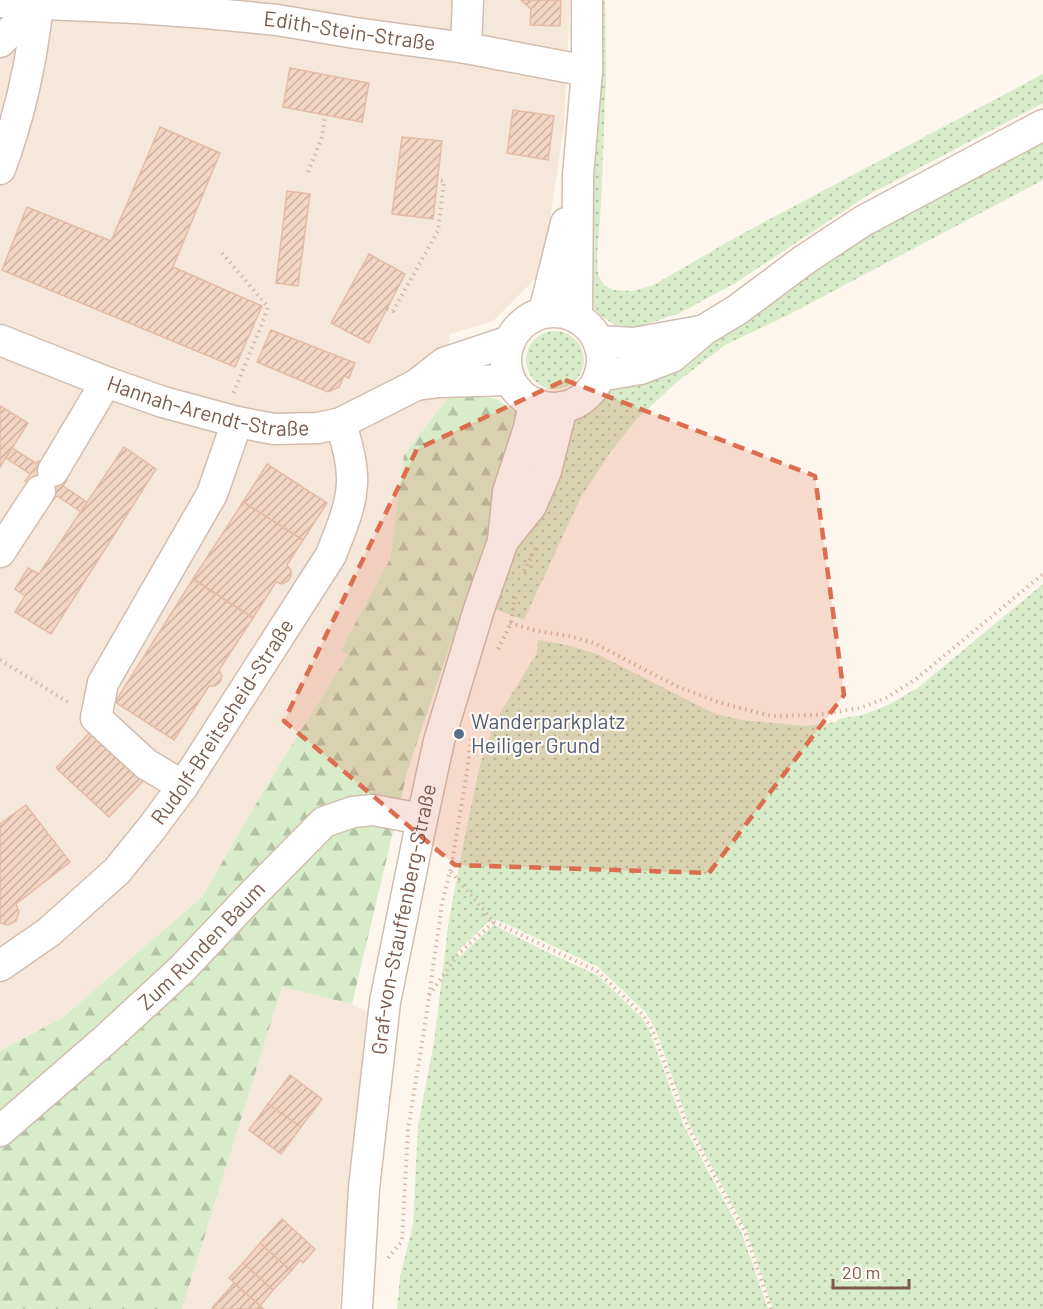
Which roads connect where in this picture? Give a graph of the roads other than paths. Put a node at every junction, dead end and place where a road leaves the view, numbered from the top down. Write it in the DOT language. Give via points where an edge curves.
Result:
graph roads {
  1 [pos="468,0"];
  2 [pos="588,0"];
  3 [pos="0,2"];
  4 [pos="38,4"];
  5 [pos="136,4"];
  6 [pos="0,42"];
  7 [pos="466,48"];
  8 [pos="587,71"];
  9 [pos="1043,125"];
  10 [pos="0,169"];
  11 [pos="578,176"];
  12 [pos="544,312"];
  13 [pos="577,318"];
  14 [pos="704,330"];
  15 [pos="0,340"];
  16 [pos="510,341"];
  17 [pos="598,341"];
  18 [pos="599,376"];
  19 [pos="510,380"];
  20 [pos="106,382"];
  21 [pos="416,385"];
  22 [pos="548,405"];
  23 [pos="230,420"];
  24 [pos="341,423"];
  25 [pos="0,552"];
  26 [pos="183,786"];
  27 [pos="422,819"];
  28 [pos="0,966"];
  29 [pos="0,1131"];
  30 [pos="357,1309"];
  1 -- 7 [label="street"];
  2 -- 8 [label="street"];
  3 -- 4 [label="street, Edith-Stein-Straße"];
  4 -- 5 [label="street, Edith-Stein-Straße"];
  4 -- 6 [label="street"];
  4 -- 10 [label="street" via="26,80"];
  5 -- 7 [label="street, Edith-Stein-Straße"];
  7 -- 8 [label="street, Edith-Stein-Straße"];
  8 -- 11 [label="street"];
  9 -- 14 [label="street" via="863,220"];
  11 -- 12 [label="street"];
  11 -- 13 [label="street"];
  12 -- 13 [label="street" via="561,312"];
  12 -- 16 [label="street" via="518,328"];
  13 -- 17 [label="street" via="590,327"];
  14 -- 17 [label="street" via="634,343"];
  14 -- 18 [label="street" via="672,357 640,369"];
  15 -- 20 [label="street, Hannah-Arendt-Straße"];
  16 -- 19 [label="street" via="506,351"];
  16 -- 21 [label="street, Hannah-Arendt-Straße" via="444,363"];
  17 -- 18 [label="street" via="602,365"];
  18 -- 22 [label="street" via="584,397 574,403"];
  19 -- 21 [label="street, Hannah-Arendt-Straße"];
  19 -- 22 [label="street" via="524,398"];
  20 -- 23 [label="street, Hannah-Arendt-Straße"];
  20 -- 25 [label="street"];
  21 -- 24 [label="street, Hannah-Arendt-Straße"];
  22 -- 27 [label="street, Graf-von-Stauffenberg-Straße" via="529,428 508,492 503,541 442,732"];
  23 -- 24 [label="street, Hannah-Arendt-Straße" via="274,429"];
  23 -- 26 [label="street" via="212,494 103,683 96,718 146,765"];
  24 -- 26 [label="street, Rudolf-Breitscheid-Straße" via="352,481 347,511 331,555"];
  26 -- 28 [label="street, Rudolf-Breitscheid-Straße" via="117,871 49,932"];
  27 -- 29 [label="street, Zum Runden Baum" via="373,810 324,822 181,970"];
  27 -- 30 [label="street, Graf-von-Stauffenberg-Straße" via="385,1002 364,1188"];
}
